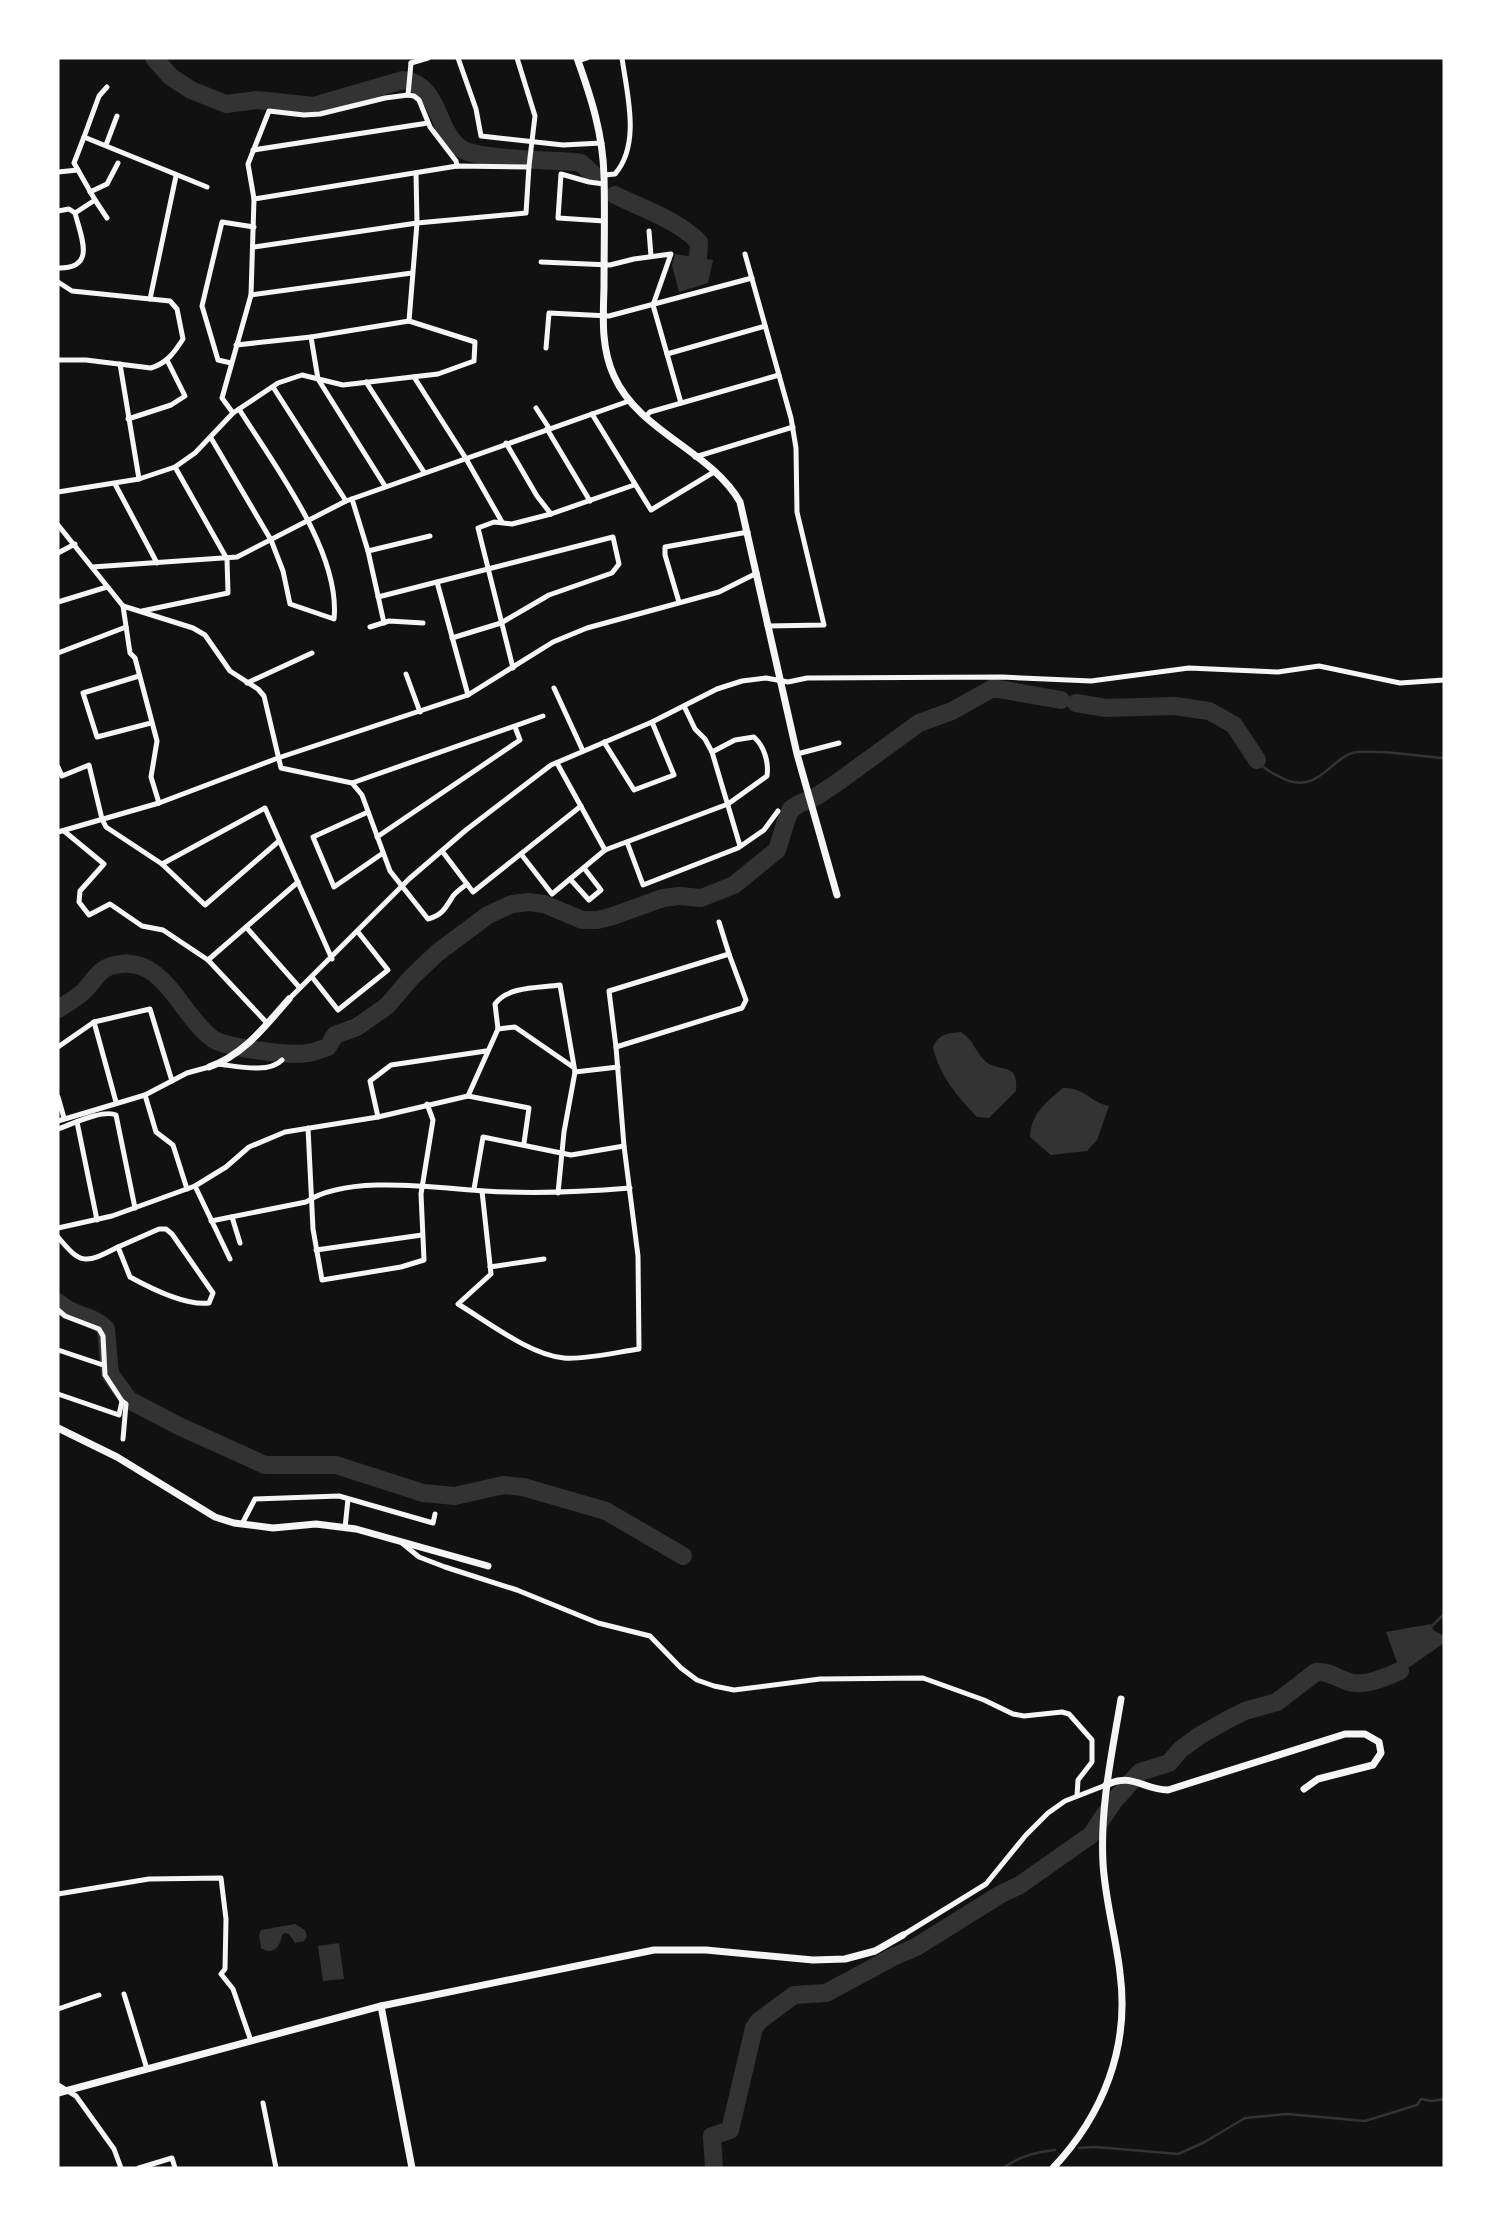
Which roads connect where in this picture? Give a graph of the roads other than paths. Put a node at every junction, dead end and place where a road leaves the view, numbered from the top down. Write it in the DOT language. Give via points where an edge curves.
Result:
graph roads {
  1 [pos="404,58"];
  2 [pos="428,58"];
  3 [pos="458,58"];
  4 [pos="517,58"];
  5 [pos="587,58"];
  6 [pos="622,58"];
  7 [pos="578,60"];
  8 [pos="411,66"];
  9 [pos="107,87"];
  10 [pos="408,93"];
  11 [pos="117,116"];
  12 [pos="428,123"];
  13 [pos="84,137"];
  14 [pos="602,143"];
  15 [pos="106,145"];
  16 [pos="531,145"];
  17 [pos="253,150"];
  18 [pos="118,163"];
  19 [pos="457,166"];
  20 [pos="529,167"];
  21 [pos="78,170"];
  22 [pos="58,172"];
  23 [pos="416,173"];
  24 [pos="604,175"];
  25 [pos="176,176"];
  26 [pos="604,184"];
  27 [pos="207,187"];
  28 [pos="90,191"];
  29 [pos="254,199"];
  30 [pos="95,200"];
  31 [pos="58,211"];
  32 [pos="75,213"];
  33 [pos="107,218"];
  34 [pos="604,221"];
  35 [pos="417,223"];
  36 [pos="254,227"];
  37 [pos="649,231"];
  38 [pos="254,247"];
  39 [pos="745,254"];
  40 [pos="651,256"];
  41 [pos="541,262"];
  42 [pos="604,265"];
  43 [pos="58,268"];
  44 [pos="412,273"];
  45 [pos="752,278"];
  46 [pos="58,282"];
  47 [pos="251,295"];
  48 [pos="150,299"];
  49 [pos="653,305"];
  50 [pos="603,316"];
  51 [pos="409,321"];
  52 [pos="765,326"];
  53 [pos="311,337"];
  54 [pos="236,345"];
  55 [pos="546,348"];
  56 [pos="667,354"];
  57 [pos="58,360"];
  58 [pos="167,360"];
  59 [pos="232,363"];
  60 [pos="120,364"];
  61 [pos="779,375"];
  62 [pos="414,377"];
  63 [pos="318,379"];
  64 [pos="366,382"];
  65 [pos="273,387"];
  66 [pos="629,401"];
  67 [pos="681,403"];
  68 [pos="536,408"];
  69 [pos="236,411"];
  70 [pos="592,414"];
  71 [pos="645,417"];
  72 [pos="128,419"];
  73 [pos="793,427"];
  74 [pos="548,429"];
  75 [pos="211,438"];
  76 [pos="506,443"];
  77 [pos="465,457"];
  78 [pos="695,457"];
  79 [pos="175,467"];
  80 [pos="424,472"];
  81 [pos="714,472"];
  82 [pos="139,479"];
  83 [pos="115,484"];
  84 [pos="634,485"];
  85 [pos="385,486"];
  86 [pos="58,492"];
  87 [pos="349,500"];
  88 [pos="590,501"];
  89 [pos="551,514"];
  90 [pos="308,522"];
  91 [pos="502,522"];
  92 [pos="58,526"];
  93 [pos="748,532"];
  94 [pos="430,536"];
  95 [pos="271,540"];
  96 [pos="75,544"];
  97 [pos="368,551"];
  98 [pos="58,553"];
  99 [pos="228,559"];
  100 [pos="158,563"];
  101 [pos="92,567"];
  102 [pos="488,569"];
  103 [pos="757,573"];
  104 [pos="437,582"];
  105 [pos="107,587"];
  106 [pos="378,597"];
  107 [pos="58,601"];
  108 [pos="680,602"];
  109 [pos="123,606"];
  110 [pos="140,611"];
  111 [pos="384,623"];
  112 [pos="501,623"];
  113 [pos="423,624"];
  114 [pos="126,626"];
  115 [pos="768,626"];
  116 [pos="370,627"];
  117 [pos="452,639"];
  118 [pos="58,653"];
  119 [pos="312,653"];
  120 [pos="513,668"];
  121 [pos="406,674"];
  122 [pos="139,677"];
  123 [pos="779,680"];
  124 [pos="1444,680"];
  125 [pos="247,683"];
  126 [pos="554,688"];
  127 [pos="468,695"];
  128 [pos="684,706"];
  129 [pos="420,712"];
  130 [pos="543,716"];
  131 [pos="652,722"];
  132 [pos="151,723"];
  133 [pos="515,727"];
  134 [pos="604,742"];
  135 [pos="839,743"];
  136 [pos="583,751"];
  137 [pos="712,752"];
  138 [pos="797,754"];
  139 [pos="278,758"];
  140 [pos="557,763"];
  141 [pos="58,767"];
  142 [pos="352,783"];
  143 [pos="159,803"];
  144 [pos="728,804"];
  145 [pos="581,806"];
  146 [pos="778,811"];
  147 [pos="368,812"];
  148 [pos="102,820"];
  149 [pos="61,832"];
  150 [pos="377,837"];
  151 [pos="279,841"];
  152 [pos="626,842"];
  153 [pos="740,846"];
  154 [pos="442,850"];
  155 [pos="605,850"];
  156 [pos="383,853"];
  157 [pos="521,854"];
  158 [pos="162,864"];
  159 [pos="584,867"];
  160 [pos="570,879"];
  161 [pos="298,883"];
  162 [pos="467,884"];
  163 [pos="401,887"];
  164 [pos="837,895"];
  165 [pos="719,922"];
  166 [pos="246,927"];
  167 [pos="358,932"];
  168 [pos="729,954"];
  169 [pos="332,959"];
  170 [pos="208,960"];
  171 [pos="312,977"];
  172 [pos="300,988"];
  173 [pos="289,999"];
  174 [pos="94,1022"];
  175 [pos="267,1023"];
  176 [pos="498,1029"];
  177 [pos="58,1047"];
  178 [pos="616,1047"];
  179 [pos="486,1051"];
  180 [pos="282,1060"];
  181 [pos="218,1064"];
  182 [pos="209,1067"];
  183 [pos="618,1067"];
  184 [pos="574,1069"];
  185 [pos="172,1081"];
  186 [pos="145,1095"];
  187 [pos="468,1096"];
  188 [pos="58,1097"];
  189 [pos="116,1102"];
  190 [pos="427,1104"];
  191 [pos="378,1117"];
  192 [pos="61,1119"];
  193 [pos="77,1122"];
  194 [pos="308,1128"];
  195 [pos="58,1129"];
  196 [pos="524,1143"];
  197 [pos="624,1146"];
  198 [pos="562,1153"];
  199 [pos="195,1186"];
  200 [pos="423,1186"];
  201 [pos="630,1188"];
  202 [pos="187,1189"];
  203 [pos="474,1189"];
  204 [pos="482,1191"];
  205 [pos="558,1193"];
  206 [pos="312,1198"];
  207 [pos="135,1208"];
  208 [pos="232,1217"];
  209 [pos="97,1220"];
  210 [pos="211,1222"];
  211 [pos="58,1228"];
  212 [pos="422,1235"];
  213 [pos="58,1237"];
  214 [pos="240,1243"];
  215 [pos="118,1247"];
  216 [pos="316,1250"];
  217 [pos="230,1259"];
  218 [pos="544,1259"];
  219 [pos="490,1267"];
  220 [pos="58,1310"];
  221 [pos="58,1350"];
  222 [pos="103,1365"];
  223 [pos="58,1394"];
  224 [pos="122,1401"];
  225 [pos="58,1427"];
  226 [pos="123,1440"];
  227 [pos="348,1499"];
  228 [pos="435,1514"];
  229 [pos="242,1524"];
  230 [pos="345,1528"];
  231 [pos="397,1539"];
  232 [pos="488,1566"];
  233 [pos="1121,1699"];
  234 [pos="1106,1785"];
  235 [pos="1304,1789"];
  236 [pos="1077,1796"];
  237 [pos="58,1894"];
  238 [pos="903,1935"];
  239 [pos="124,1994"];
  240 [pos="99,1995"];
  241 [pos="381,2006"];
  242 [pos="58,2009"];
  243 [pos="251,2041"];
  244 [pos="147,2069"];
  245 [pos="58,2085"];
  246 [pos="67,2090"];
  247 [pos="58,2093"];
  248 [pos="263,2103"];
  249 [pos="121,2168"];
  250 [pos="139,2168"];
  251 [pos="175,2168"];
  252 [pos="276,2168"];
  253 [pos="412,2168"];
  254 [pos="1053,2168"];
  1 -- 8 [label="street"];
  2 -- 8 [label="street"];
  3 -- 16 [label="street" via="481,136"];
  4 -- 16 [label="street" via="536,116"];
  5 -- 7 [label="street"];
  6 -- 24 [label="street" via="629,146 615,174"];
  7 -- 14 [label="street"];
  8 -- 10 [label="street"];
  9 -- 13 [label="street" via="99,96"];
  10 -- 12 [label="street" via="419,100"];
  10 -- 17 [label="street" via="320,114 269,111"];
  11 -- 15 [label="street"];
  12 -- 17 [label="street"];
  12 -- 19 [label="street"];
  13 -- 15 [label="street"];
  13 -- 21 [label="street" via="74,163"];
  14 -- 16 [label="street"];
  14 -- 24 [label="street"];
  15 -- 25 [label="street"];
  16 -- 20 [label="street"];
  17 -- 29 [label="street" via="248,164"];
  18 -- 28 [label="street" via="107,184"];
  19 -- 20 [label="street"];
  19 -- 23 [label="street"];
  20 -- 35 [label="street" via="526,213"];
  21 -- 22 [label="street"];
  21 -- 28 [label="street"];
  23 -- 29 [label="street"];
  23 -- 35 [label="street"];
  24 -- 26 [label="street"];
  25 -- 27 [label="street"];
  25 -- 48 [label="street"];
  26 -- 34 [label="street"];
  26 -- 34 [label="street" via="561,174 558,218"];
  28 -- 30 [label="street"];
  29 -- 36 [label="street"];
  30 -- 32 [label="street"];
  30 -- 33 [label="street"];
  31 -- 32 [label="street"];
  32 -- 43 [label="street" via="82,260"];
  34 -- 42 [label="street"];
  35 -- 38 [label="street"];
  35 -- 44 [label="street"];
  36 -- 38 [label="street"];
  36 -- 59 [label="street" via="222,222 202,306 218,360"];
  37 -- 40 [label="street"];
  38 -- 47 [label="street"];
  39 -- 45 [label="street"];
  40 -- 42 [label="street"];
  40 -- 49 [label="street" via="671,254"];
  41 -- 42 [label="street"];
  42 -- 50 [label="street"];
  44 -- 47 [label="street"];
  44 -- 51 [label="street"];
  45 -- 49 [label="street"];
  45 -- 52 [label="street"];
  46 -- 48 [label="street" via="72,291"];
  47 -- 54 [label="street"];
  48 -- 58 [label="street" via="170,301 177,309 183,339"];
  49 -- 50 [label="street"];
  49 -- 56 [label="street"];
  50 -- 55 [label="street" via="549,313"];
  50 -- 66 [label="street" via="608,363"];
  51 -- 53 [label="street"];
  51 -- 62 [label="street" via="475,342 474,361"];
  52 -- 56 [label="street"];
  52 -- 61 [label="street"];
  53 -- 54 [label="street"];
  53 -- 63 [label="street"];
  54 -- 59 [label="street"];
  56 -- 67 [label="street"];
  57 -- 60 [label="street"];
  58 -- 60 [label="street" via="151,368"];
  58 -- 72 [label="street" via="185,397"];
  59 -- 69 [label="street" via="222,398"];
  60 -- 72 [label="street"];
  61 -- 67 [label="street"];
  61 -- 73 [label="street"];
  62 -- 64 [label="street"];
  62 -- 77 [label="street"];
  63 -- 64 [label="street" via="342,385"];
  63 -- 65 [label="street" via="302,375"];
  63 -- 85 [label="street"];
  64 -- 80 [label="street"];
  65 -- 69 [label="street"];
  65 -- 87 [label="street"];
  66 -- 70 [label="street"];
  66 -- 71 [label="street"];
  67 -- 71 [label="street"];
  68 -- 74 [label="street"];
  69 -- 75 [label="street"];
  69 -- 90 [label="street"];
  70 -- 74 [label="street"];
  70 -- 84 [label="street"];
  71 -- 78 [label="street"];
  72 -- 82 [label="street"];
  73 -- 78 [label="street"];
  73 -- 115 [label="street" via="797,512 824,625"];
  74 -- 76 [label="street"];
  74 -- 88 [label="street"];
  75 -- 79 [label="street"];
  75 -- 95 [label="street"];
  76 -- 77 [label="street"];
  76 -- 89 [label="street"];
  77 -- 80 [label="street"];
  77 -- 91 [label="street"];
  78 -- 81 [label="street"];
  79 -- 82 [label="street"];
  79 -- 99 [label="street"];
  80 -- 85 [label="street"];
  81 -- 84 [label="street" via="651,510"];
  81 -- 93 [label="street" via="740,502"];
  82 -- 83 [label="street"];
  83 -- 86 [label="street"];
  83 -- 100 [label="street"];
  84 -- 88 [label="street"];
  85 -- 87 [label="street"];
  87 -- 90 [label="street"];
  87 -- 97 [label="street"];
  88 -- 89 [label="street"];
  89 -- 91 [label="street" via="512,524"];
  90 -- 95 [label="street"];
  90 -- 95 [label="street" via="331,577 334,619 290,604"];
  91 -- 102 [label="street" via="478,528"];
  92 -- 96 [label="street"];
  93 -- 103 [label="street"];
  93 -- 108 [label="street" via="665,547"];
  94 -- 97 [label="street"];
  95 -- 99 [label="street"];
  96 -- 98 [label="street"];
  96 -- 101 [label="street"];
  97 -- 106 [label="street"];
  99 -- 100 [label="street"];
  99 -- 110 [label="street" via="228,593"];
  100 -- 101 [label="street"];
  101 -- 105 [label="street"];
  102 -- 104 [label="street"];
  102 -- 112 [label="street"];
  102 -- 112 [label="street" via="613,537 618,564 612,573 549,595"];
  103 -- 108 [label="street" via="719,592"];
  103 -- 115 [label="street"];
  104 -- 106 [label="street"];
  104 -- 117 [label="street"];
  105 -- 107 [label="street"];
  105 -- 109 [label="street"];
  106 -- 111 [label="street"];
  108 -- 120 [label="street" via="587,628 553,642"];
  109 -- 110 [label="street"];
  109 -- 114 [label="street"];
  110 -- 125 [label="street" via="205,635 230,671"];
  111 -- 113 [label="street"];
  111 -- 116 [label="street"];
  112 -- 117 [label="street"];
  112 -- 120 [label="street"];
  114 -- 118 [label="street"];
  114 -- 122 [label="street"];
  115 -- 123 [label="street"];
  117 -- 127 [label="street"];
  119 -- 125 [label="street"];
  120 -- 127 [label="street"];
  121 -- 129 [label="street"];
  122 -- 132 [label="street"];
  122 -- 132 [label="street" via="83,693 97,737"];
  123 -- 124 [label="street" via="1002,677 1091,681 1189,668 1278,672 1319,666 1400,683"];
  123 -- 128 [label="street" via="742,681"];
  123 -- 138 [label="street"];
  125 -- 139 [label="street" via="264,696"];
  126 -- 136 [label="street"];
  127 -- 129 [label="street"];
  128 -- 131 [label="street"];
  128 -- 137 [label="street"];
  129 -- 139 [label="street"];
  130 -- 133 [label="street"];
  131 -- 134 [label="street"];
  131 -- 134 [label="street" via="674,775 634,790"];
  132 -- 143 [label="street" via="157,741 151,777"];
  133 -- 142 [label="street"];
  133 -- 150 [label="street" via="520,740"];
  134 -- 136 [label="street"];
  135 -- 138 [label="street"];
  136 -- 140 [label="street"];
  137 -- 144 [label="street"];
  137 -- 144 [label="street" via="734,740 754,737 761,743 767,776"];
  138 -- 164 [label="street"];
  139 -- 142 [label="street" via="281,768"];
  139 -- 143 [label="street"];
  140 -- 145 [label="street"];
  140 -- 154 [label="street" via="534,776"];
  141 -- 148 [label="street" via="62,776 89,765"];
  142 -- 147 [label="street"];
  143 -- 148 [label="street"];
  144 -- 152 [label="street"];
  144 -- 153 [label="street"];
  145 -- 155 [label="street"];
  145 -- 157 [label="street"];
  146 -- 153 [label="street" via="764,831"];
  147 -- 150 [label="street"];
  147 -- 156 [label="street" via="313,837 334,887"];
  148 -- 149 [label="street"];
  148 -- 158 [label="street"];
  149 -- 170 [label="street" via="104,864 80,891 79,902 89,915 110,904 142,926 163,930"];
  150 -- 156 [label="street"];
  151 -- 158 [label="street" via="265,808"];
  151 -- 158 [label="street" via="205,905"];
  151 -- 161 [label="street"];
  152 -- 153 [label="street" via="643,885"];
  152 -- 155 [label="street"];
  154 -- 162 [label="street"];
  154 -- 163 [label="street"];
  155 -- 159 [label="street"];
  156 -- 163 [label="street"];
  157 -- 160 [label="street" via="552,894"];
  157 -- 162 [label="street" via="473,891"];
  159 -- 160 [label="street"];
  159 -- 160 [label="street" via="601,890 589,900"];
  161 -- 166 [label="street"];
  161 -- 169 [label="street"];
  162 -- 163 [label="street" via="432,919"];
  163 -- 167 [label="street"];
  165 -- 168 [label="street"];
  166 -- 170 [label="street"];
  166 -- 172 [label="street"];
  167 -- 169 [label="street"];
  167 -- 171 [label="street" via="388,970 338,1010"];
  168 -- 178 [label="street" via="609,991"];
  168 -- 178 [label="street" via="746,1000 743,1008"];
  169 -- 171 [label="street"];
  170 -- 175 [label="street"];
  171 -- 172 [label="street"];
  172 -- 173 [label="street"];
  173 -- 175 [label="street"];
  174 -- 177 [label="street"];
  174 -- 185 [label="street" via="150,1009"];
  174 -- 189 [label="street"];
  175 -- 181 [label="street"];
  176 -- 179 [label="street"];
  176 -- 184 [label="street" via="514,1027"];
  176 -- 184 [label="street" via="495,1004 506,995 560,985"];
  178 -- 183 [label="street"];
  179 -- 187 [label="street"];
  179 -- 191 [label="street" via="391,1065 370,1080"];
  180 -- 181 [label="street" via="270,1067"];
  181 -- 182 [label="street"];
  182 -- 185 [label="street"];
  183 -- 184 [label="street"];
  183 -- 197 [label="street"];
  184 -- 198 [label="street"];
  185 -- 186 [label="street"];
  186 -- 189 [label="street"];
  186 -- 202 [label="street" via="156,1132 173,1145"];
  187 -- 190 [label="street"];
  187 -- 196 [label="street" via="529,1108"];
  188 -- 192 [label="street"];
  189 -- 192 [label="street"];
  190 -- 191 [label="street"];
  190 -- 200 [label="street" via="433,1120"];
  191 -- 194 [label="street"];
  193 -- 195 [label="street"];
  193 -- 207 [label="street" via="116,1115"];
  193 -- 209 [label="street"];
  194 -- 199 [label="street" via="249,1147"];
  194 -- 206 [label="street"];
  196 -- 198 [label="street"];
  196 -- 203 [label="street" via="482,1137"];
  197 -- 198 [label="street"];
  197 -- 201 [label="street"];
  198 -- 205 [label="street"];
  199 -- 202 [label="street"];
  199 -- 210 [label="street"];
  200 -- 203 [label="street"];
  200 -- 206 [label="street" via="353,1188"];
  200 -- 212 [label="street"];
  201 -- 205 [label="street"];
  201 -- 219 [label="street" via="638,1256 639,1349 565,1358 530,1346 458,1304 491,1274"];
  202 -- 207 [label="street"];
  203 -- 204 [label="street"];
  204 -- 205 [label="street"];
  204 -- 219 [label="street"];
  206 -- 208 [label="street"];
  206 -- 216 [label="street"];
  207 -- 209 [label="street"];
  208 -- 210 [label="street"];
  208 -- 214 [label="street"];
  209 -- 211 [label="street"];
  210 -- 217 [label="street"];
  212 -- 216 [label="street"];
  212 -- 216 [label="street" via="424,1260 322,1280"];
  213 -- 215 [label="street" via="74,1256 83,1259"];
  215 -- 215 [label="street" via="166,1229 214,1293 212,1299 199,1304 139,1282 130,1277"];
  218 -- 219 [label="street"];
  220 -- 222 [label="street" via="99,1329"];
  221 -- 222 [label="street"];
  222 -- 224 [label="street" via="111,1388"];
  223 -- 224 [label="street" via="119,1415"];
  224 -- 226 [label="street" via="126,1404"];
  225 -- 229 [label="street" via="117,1457 205,1513"];
  227 -- 228 [label="street" via="433,1523"];
  227 -- 229 [label="street" via="255,1499"];
  227 -- 230 [label="street"];
  229 -- 230 [label="street"];
  230 -- 231 [label="street"];
  231 -- 232 [label="street"];
  231 -- 236 [label="street" via="419,1557 445,1567 598,1623 650,1636 681,1668 714,1686 734,1690 820,1679 923,1678 1013,1714 1069,1714 1092,1740 1092,1762 1077,1780"];
  233 -- 234 [label="street"];
  234 -- 235 [label="street" via="1127,1779 1168,1790 1345,1734 1365,1734 1378,1742 1381,1753 1373,1765 1318,1779"];
  234 -- 236 [label="street"];
  234 -- 254 [label="street" via="1103,1864 1123,2002 1118,2049 1091,2119"];
  236 -- 238 [label="street" via="1048,1813 986,1884"];
  237 -- 243 [label="street" via="149,1879 220,1878 226,1919 225,1969 221,1974 233,1989"];
  238 -- 241 [label="street" via="876,1951 845,1959 654,1950"];
  239 -- 244 [label="street"];
  240 -- 242 [label="street"];
  241 -- 243 [label="street"];
  241 -- 253 [label="street"];
  243 -- 244 [label="street"];
  244 -- 246 [label="street"];
  245 -- 246 [label="street"];
  246 -- 247 [label="street"];
  246 -- 249 [label="street" via="114,2149"];
  248 -- 252 [label="street"];
  250 -- 251 [label="street" via="172,2158"];
}
